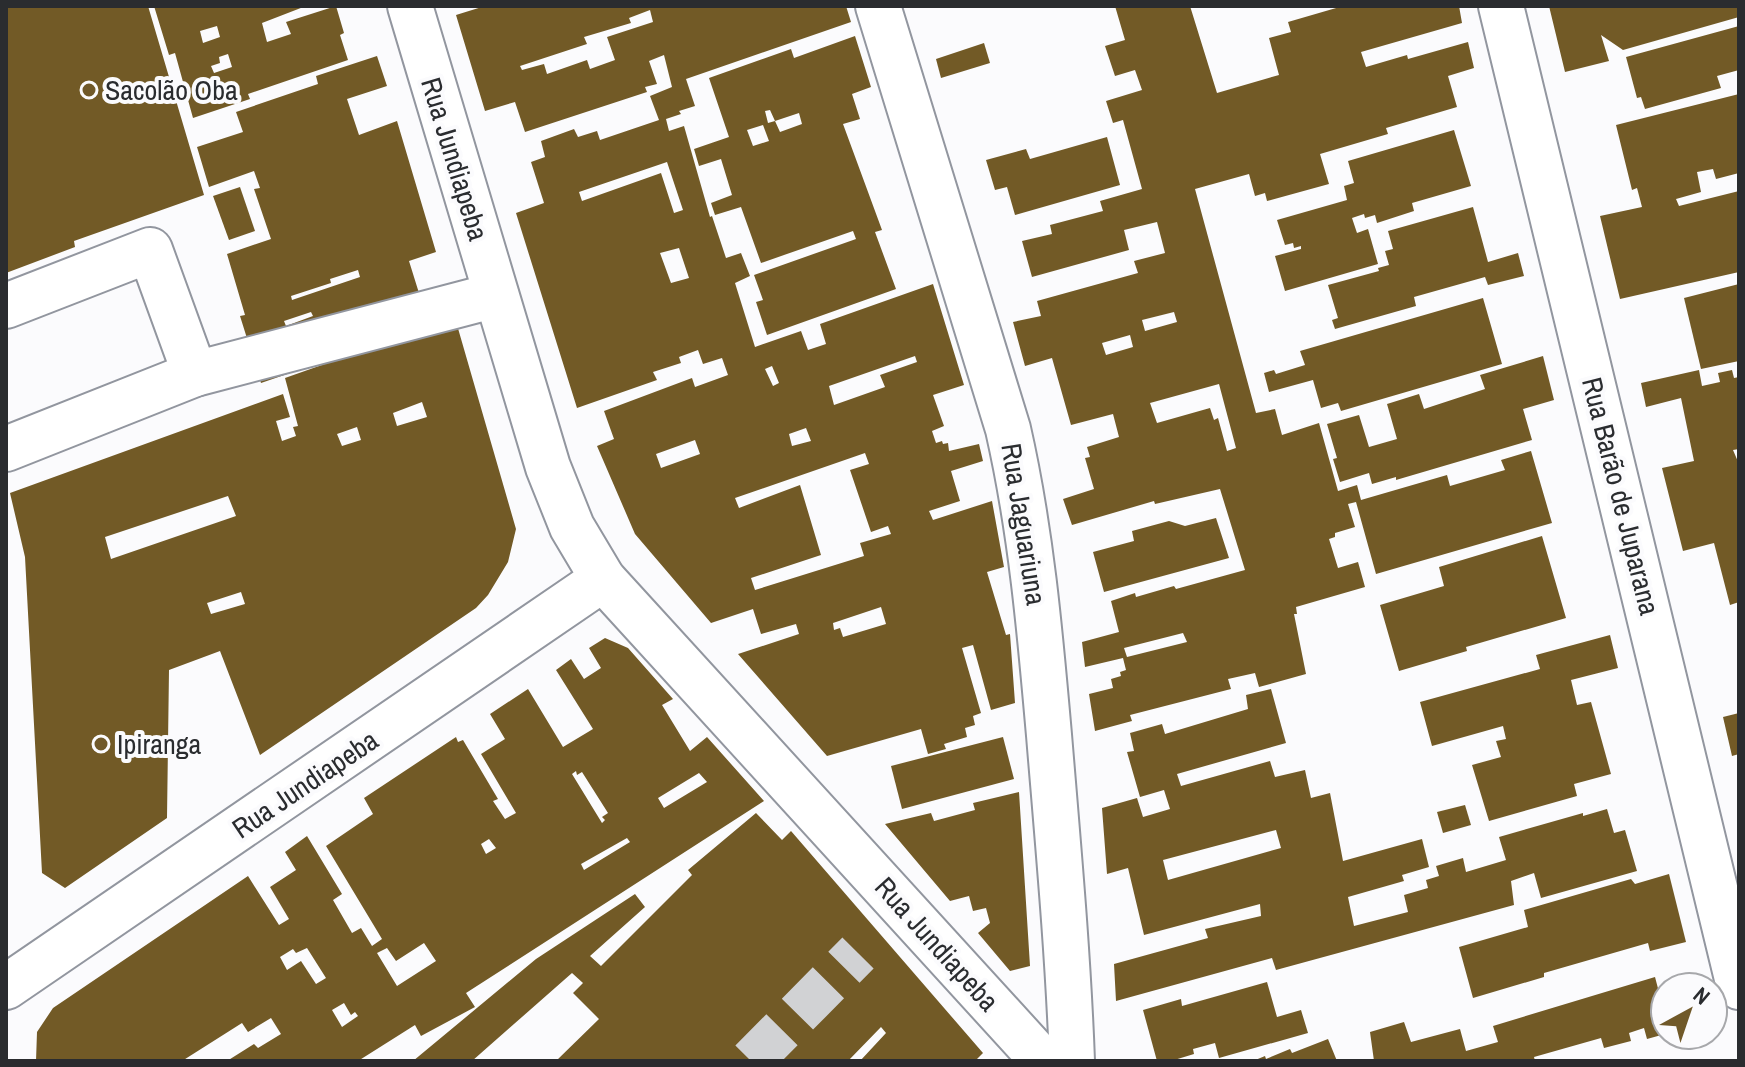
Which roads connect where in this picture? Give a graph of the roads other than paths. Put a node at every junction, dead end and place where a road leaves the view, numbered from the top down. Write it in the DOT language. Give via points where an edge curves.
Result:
graph roads {
  1 [pos="410,6"];
  2 [pos="878,6"];
  3 [pos="1501,6"];
  4 [pos="496,295"];
  5 [pos="6,306"];
  6 [pos="195,374"];
  7 [pos="6,449"];
  8 [pos="603,579"];
  9 [pos="6,987"];
  10 [pos="1739,987"];
  11 [pos="1043,1061"];
  12 [pos="1072,1061"];
  1 -- 4 [label="street, Rua Jundiapeba"];
  2 -- 12 [label="street, Rua Jaguariuna" via="1008,429 1024,497 1066,930"];
  3 -- 10 [label="street, Rua Barão de Juparana"];
  4 -- 6 [label="street"];
  4 -- 8 [label="street, Rua Jundiapeba" via="548,467 572,527"];
  5 -- 6 [label="street" via="150,250"];
  6 -- 7 [label="street"];
  8 -- 9 [label="street, Rua Jundiapeba"];
  8 -- 11 [label="street, Rua Jundiapeba"];
}
